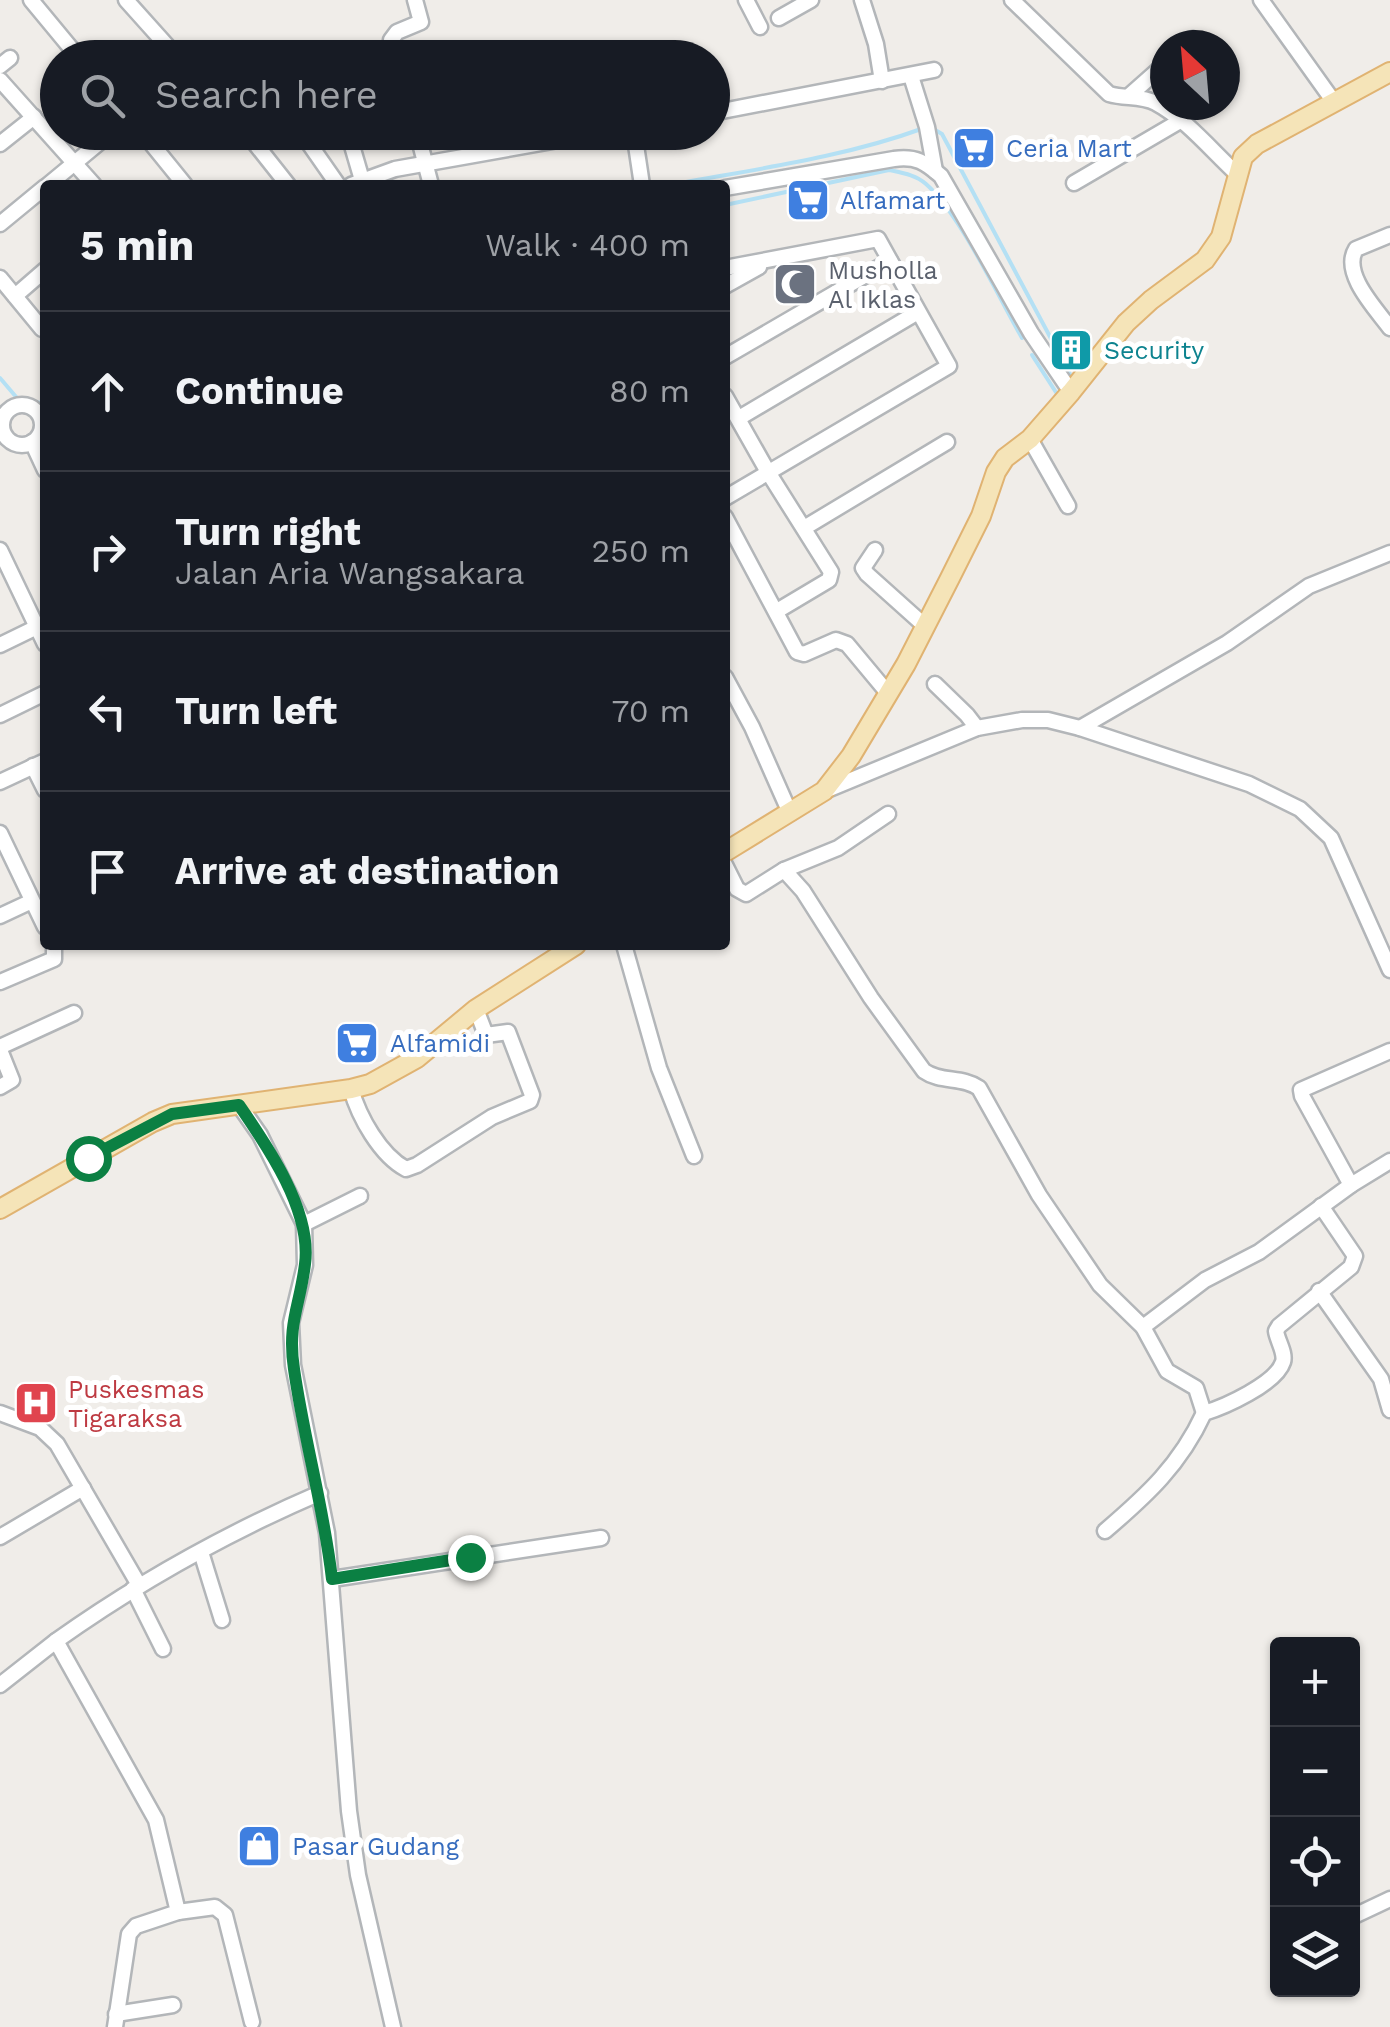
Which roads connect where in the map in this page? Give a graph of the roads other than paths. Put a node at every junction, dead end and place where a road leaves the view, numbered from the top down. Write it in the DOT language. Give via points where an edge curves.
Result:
graph roads {
  1 [pos="31,0"];
  2 [pos="126,0"];
  3 [pos="415,0"];
  4 [pos="746,0"];
  5 [pos="811,0"];
  6 [pos="862,0"];
  7 [pos="1012,0"];
  8 [pos="1262,0"];
  9 [pos="779,18"];
  10 [pos="760,28"];
  11 [pos="64,40"];
  12 [pos="162,40"];
  13 [pos="392,40"];
  14 [pos="934,70"];
  15 [pos="1390,72"];
  16 [pos="910,76"];
  17 [pos="1150,77"];
  18 [pos="0,80"];
  19 [pos="882,81"];
  20 [pos="1130,95"];
  21 [pos="1334,102"];
  22 [pos="730,110"];
  23 [pos="34,117"];
  24 [pos="1180,122"];
  25 [pos="40,124"];
  26 [pos="0,144"];
  27 [pos="64,150"];
  28 [pos="91,150"];
  29 [pos="157,150"];
  30 [pos="260,150"];
  31 [pos="314,150"];
  32 [pos="351,150"];
  33 [pos="422,150"];
  34 [pos="504,150"];
  35 [pos="637,150"];
  36 [pos="76,163"];
  37 [pos="426,164"];
  38 [pos="935,172"];
  39 [pos="1236,173"];
  40 [pos="54,180"];
  41 [pos="90,180"];
  42 [pos="182,180"];
  43 [pos="284,180"];
  44 [pos="335,180"];
  45 [pos="356,180"];
  46 [pos="364,180"];
  47 [pos="429,180"];
  48 [pos="641,180"];
  49 [pos="1074,183"];
  50 [pos="730,187"];
  51 [pos="40,191"];
  52 [pos="0,224"];
  53 [pos="1390,236"];
  54 [pos="890,261"];
  55 [pos="768,262"];
  56 [pos="730,267"];
  57 [pos="40,274"];
  58 [pos="0,278"];
  59 [pos="730,283"];
  60 [pos="15,296"];
  61 [pos="918,312"];
  62 [pos="1390,328"];
  63 [pos="40,329"];
  64 [pos="730,354"];
  65 [pos="1071,392"];
  66 [pos="730,404"];
  67 [pos="4,406"];
  68 [pos="40,413"];
  69 [pos="739,418"];
  70 [pos="40,431"];
  71 [pos="2,436"];
  72 [pos="1030,440"];
  73 [pos="32,442"];
  74 [pos="947,442"];
  75 [pos="40,459"];
  76 [pos="768,472"];
  77 [pos="730,495"];
  78 [pos="1068,506"];
  79 [pos="730,527"];
  80 [pos="804,528"];
  81 [pos="0,550"];
  82 [pos="875,550"];
  83 [pos="1390,552"];
  84 [pos="6,578"];
  85 [pos="777,611"];
  86 [pos="925,626"];
  87 [pos="37,628"];
  88 [pos="40,634"];
  89 [pos="0,645"];
  90 [pos="935,684"];
  91 [pos="730,687"];
  92 [pos="887,692"];
  93 [pos="40,696"];
  94 [pos="0,714"];
  95 [pos="977,728"];
  96 [pos="1080,728"];
  97 [pos="39,764"];
  98 [pos="0,782"];
  99 [pos="824,791"];
  100 [pos="790,812"];
  101 [pos="888,814"];
  102 [pos="2,843"];
  103 [pos="730,849"];
  104 [pos="784,870"];
  105 [pos="730,876"];
  106 [pos="32,901"];
  107 [pos="0,916"];
  108 [pos="40,917"];
  109 [pos="56,950"];
  110 [pos="568,950"];
  111 [pos="625,950"];
  112 [pos="1390,970"];
  113 [pos="0,982"];
  114 [pos="476,1010"];
  115 [pos="74,1013"];
  116 [pos="0,1049"];
  117 [pos="1390,1051"];
  118 [pos="0,1087"];
  119 [pos="351,1089"];
  120 [pos="239,1105"];
  121 [pos="694,1156"];
  122 [pos="1390,1161"];
  123 [pos="1351,1185"];
  124 [pos="360,1196"];
  125 [pos="2,1202"];
  126 [pos="1321,1206"];
  127 [pos="304,1224"];
  128 [pos="1319,1291"];
  129 [pos="1142,1328"];
  130 [pos="1390,1410"];
  131 [pos="0,1413"];
  132 [pos="1204,1413"];
  133 [pos="83,1488"];
  134 [pos="320,1493"];
  135 [pos="1105,1531"];
  136 [pos="0,1537"];
  137 [pos="601,1538"];
  138 [pos="201,1552"];
  139 [pos="332,1579"];
  140 [pos="136,1587"];
  141 [pos="222,1620"];
  142 [pos="56,1641"];
  143 [pos="163,1648"];
  144 [pos="0,1685"];
  145 [pos="1390,1899"];
  146 [pos="178,1912"];
  147 [pos="1360,1913"];
  148 [pos="173,2005"];
  149 [pos="115,2021"];
  150 [pos="252,2022"];
  151 [pos="393,2027"];
  1 -- 11 [label="street"];
  2 -- 12 [label="street"];
  3 -- 13 [label="street" via="421,22"];
  4 -- 10 [label="street"];
  5 -- 9 [label="street"];
  6 -- 19 [label="street"];
  7 -- 20 [label="street" via="1109,94"];
  8 -- 21 [label="street"];
  14 -- 16 [label="street"];
  15 -- 21 [label="main road"];
  16 -- 19 [label="street"];
  16 -- 38 [label="street"];
  17 -- 20 [label="street"];
  18 -- 23 [label="street"];
  19 -- 22 [label="street"];
  20 -- 24 [label="street" via="1156,103"];
  21 -- 39 [label="main road" via="1257,144"];
  23 -- 25 [label="street"];
  23 -- 26 [label="street"];
  24 -- 39 [label="street"];
  24 -- 49 [label="street"];
  27 -- 36 [label="street"];
  28 -- 36 [label="street"];
  29 -- 42 [label="street"];
  30 -- 43 [label="street"];
  31 -- 44 [label="street"];
  32 -- 45 [label="street"];
  33 -- 37 [label="street"];
  34 -- 37 [label="street"];
  35 -- 48 [label="street"];
  36 -- 40 [label="street"];
  36 -- 41 [label="street"];
  37 -- 46 [label="street"];
  37 -- 47 [label="street"];
  38 -- 50 [label="street" via="912,156"];
  38 -- 65 [label="street"];
  39 -- 65 [label="main road" via="1221,237 1205,260 1126,323"];
  51 -- 52 [label="street"];
  53 -- 62 [label="street" via="1352,255 1364,293"];
  54 -- 55 [label="street" via="878,239"];
  54 -- 61 [label="street"];
  54 -- 64 [label="street"];
  55 -- 56 [label="street"];
  55 -- 59 [label="street"];
  57 -- 60 [label="street"];
  58 -- 60 [label="street"];
  60 -- 63 [label="street"];
  61 -- 69 [label="street"];
  61 -- 76 [label="street" via="949,366"];
  65 -- 72 [label="main road"];
  66 -- 69 [label="street"];
  67 -- 68 [label="street" via="23,404"];
  67 -- 71 [label="street"];
  69 -- 76 [label="street"];
  70 -- 73 [label="street"];
  71 -- 73 [label="street" via="16,445"];
  72 -- 78 [label="street"];
  72 -- 86 [label="main road" via="996,472 982,516"];
  73 -- 75 [label="street"];
  74 -- 80 [label="street"];
  76 -- 77 [label="street"];
  76 -- 80 [label="street"];
  79 -- 85 [label="street"];
  80 -- 85 [label="street" via="831,572 829,580"];
  81 -- 84 [label="street"];
  82 -- 86 [label="street" via="866,574"];
  83 -- 96 [label="street" via="1308,586 1226,643"];
  84 -- 87 [label="street"];
  85 -- 92 [label="street" via="800,654 836,640 846,644"];
  86 -- 92 [label="main road"];
  87 -- 88 [label="street"];
  87 -- 89 [label="street"];
  90 -- 95 [label="street"];
  91 -- 100 [label="street"];
  92 -- 99 [label="main road" via="869,730"];
  93 -- 94 [label="street"];
  95 -- 96 [label="street" via="1048,720"];
  95 -- 99 [label="street"];
  96 -- 112 [label="street" via="1249,784 1300,808 1331,838"];
  97 -- 98 [label="street"];
  99 -- 100 [label="main road"];
  100 -- 103 [label="main road"];
  101 -- 104 [label="street" via="838,848"];
  102 -- 106 [label="street"];
  104 -- 105 [label="street" via="746,894"];
  104 -- 129 [label="street" via="924,1071 978,1088 1100,1285"];
  106 -- 107 [label="street"];
  106 -- 108 [label="street"];
  109 -- 113 [label="street" via="54,958"];
  110 -- 114 [label="main road"];
  111 -- 121 [label="street" via="658,1068"];
  114 -- 119 [label="main road" via="417,1058"];
  114 -- 119 [label="street" via="486,1034 508,1032 530,1100 406,1169 371,1131"];
  115 -- 116 [label="street"];
  116 -- 118 [label="street" via="12,1080"];
  117 -- 123 [label="street" via="1301,1090"];
  119 -- 120 [label="main road"];
  120 -- 125 [label="main road" via="185,1110 153,1122"];
  120 -- 127 [label="street"];
  122 -- 123 [label="street"];
  123 -- 126 [label="street"];
  124 -- 127 [label="street"];
  126 -- 128 [label="street" via="1355,1260"];
  126 -- 129 [label="street"];
  127 -- 134 [label="street" via="305,1265 290,1335"];
  128 -- 130 [label="street" via="1384,1384"];
  128 -- 132 [label="street" via="1276,1331 1280,1366 1249,1394"];
  129 -- 132 [label="street" via="1167,1371 1196,1388"];
  131 -- 133 [label="street" via="50,1436"];
  132 -- 135 [label="street" via="1164,1477"];
  133 -- 136 [label="street"];
  133 -- 140 [label="street"];
  134 -- 138 [label="street"];
  134 -- 139 [label="street"];
  137 -- 139 [label="street"];
  138 -- 140 [label="street"];
  138 -- 141 [label="street"];
  139 -- 151 [label="street" via="349,1811"];
  140 -- 142 [label="street"];
  140 -- 143 [label="street"];
  142 -- 144 [label="street"];
  142 -- 146 [label="street" via="156,1820"];
  145 -- 147 [label="street"];
  146 -- 149 [label="street" via="129,1934"];
  146 -- 150 [label="street" via="215,1908 226,1915"];
  148 -- 149 [label="street"];
}
